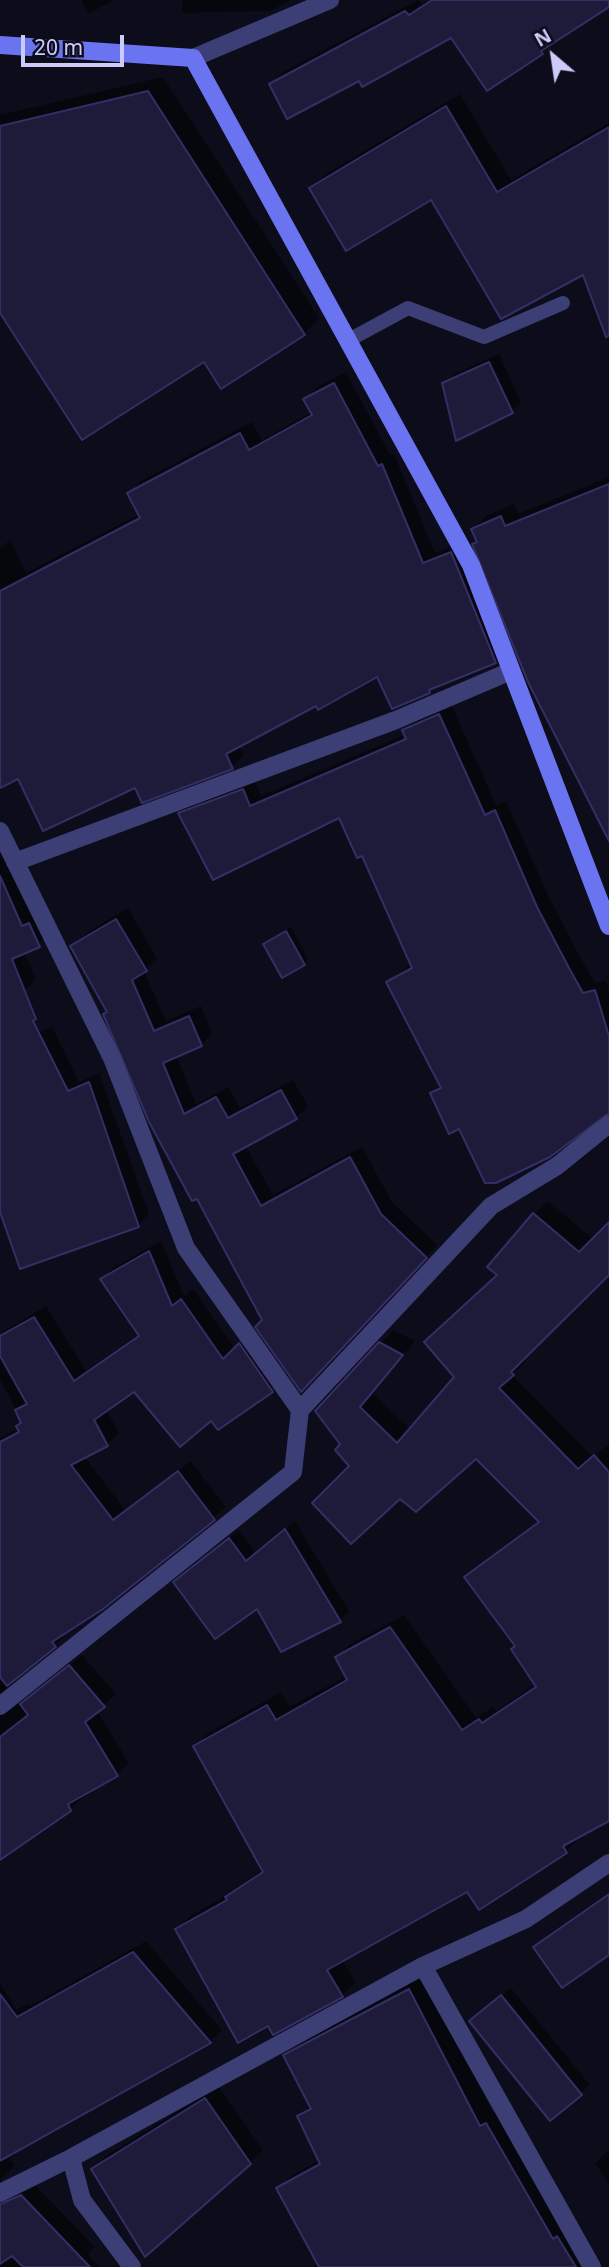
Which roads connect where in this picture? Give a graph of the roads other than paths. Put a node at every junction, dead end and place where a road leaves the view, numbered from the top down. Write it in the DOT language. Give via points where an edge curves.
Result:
graph roads {
  1 [pos="330,0"];
  2 [pos="0,45"];
  3 [pos="192,58"];
  4 [pos="563,303"];
  5 [pos="347,341"];
  6 [pos="512,671"];
  7 [pos="0,831"];
  8 [pos="15,862"];
  9 [pos="609,926"];
  10 [pos="609,1124"];
  11 [pos="300,1410"];
  12 [pos="0,1706"];
  13 [pos="609,1863"];
  14 [pos="424,1966"];
  15 [pos="71,2158"];
  16 [pos="0,2193"];
  17 [pos="132,2267"];
  18 [pos="592,2267"];
  1 -- 3 [label="street"];
  2 -- 3 [label="street"];
  3 -- 5 [label="street"];
  4 -- 5 [label="lane" via="484,337 408,307"];
  5 -- 6 [label="street" via="471,565"];
  6 -- 8 [label="street" via="396,720"];
  6 -- 9 [label="street"];
  7 -- 8 [label="street"];
  8 -- 11 [label="street" via="112,1058 186,1248"];
  10 -- 11 [label="street" via="557,1166 491,1206"];
  11 -- 12 [label="street" via="293,1472"];
  13 -- 14 [label="street" via="526,1919"];
  14 -- 15 [label="street"];
  14 -- 18 [label="street"];
  15 -- 16 [label="street"];
  15 -- 17 [label="street" via="82,2200"];
}
